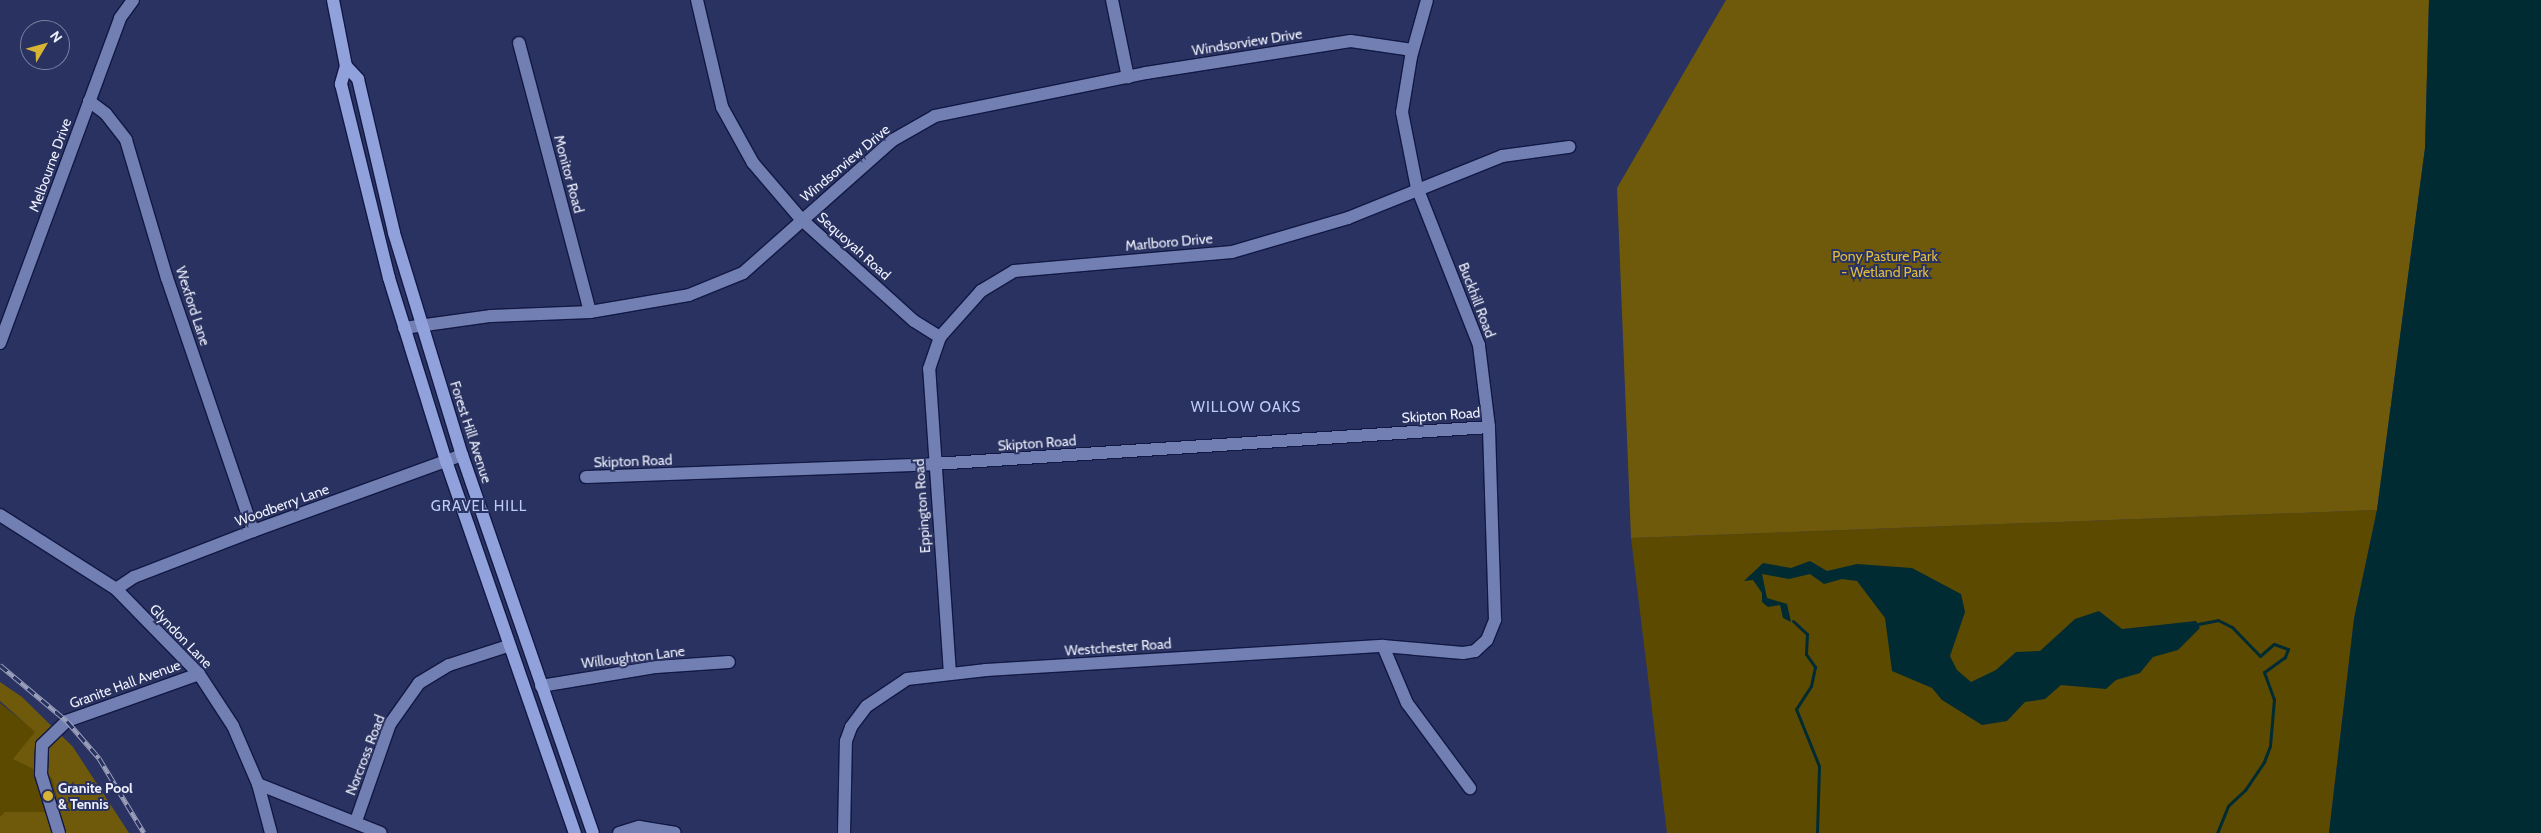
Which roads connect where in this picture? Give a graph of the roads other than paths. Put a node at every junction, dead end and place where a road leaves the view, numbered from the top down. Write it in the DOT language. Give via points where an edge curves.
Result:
graph roads {
  1 [pos="133,0"];
  2 [pos="333,0"];
  3 [pos="697,0"];
  4 [pos="1112,0"];
  5 [pos="1427,0"];
  6 [pos="518,43"];
  7 [pos="1412,50"];
  8 [pos="346,66"];
  9 [pos="1128,77"];
  10 [pos="89,102"];
  11 [pos="1570,147"];
  12 [pos="1417,188"];
  13 [pos="802,219"];
  14 [pos="590,312"];
  15 [pos="422,325"];
  16 [pos="404,328"];
  17 [pos="940,337"];
  18 [pos="0,343"];
  19 [pos="1489,427"];
  20 [pos="462,455"];
  21 [pos="446,461"];
  22 [pos="934,464"];
  23 [pos="586,478"];
  24 [pos="0,515"];
  25 [pos="253,531"];
  26 [pos="116,589"];
  27 [pos="1495,620"];
  28 [pos="508,646"];
  29 [pos="1383,646"];
  30 [pos="729,662"];
  31 [pos="199,674"];
  32 [pos="950,674"];
  33 [pos="541,686"];
  34 [pos="258,784"];
  35 [pos="1470,788"];
  36 [pos="356,821"];
  37 [pos="59,833"];
  38 [pos="271,833"];
  39 [pos="382,833"];
  40 [pos="575,833"];
  41 [pos="593,833"];
  42 [pos="619,833"];
  43 [pos="675,833"];
  44 [pos="844,833"];
  1 -- 10 [label="street, Melbourne Drive" via="120,18"];
  2 -- 8 [label="main road, Forest Hill Avenue"];
  3 -- 13 [label="street, Sequoyah Road" via="722,107 753,163"];
  4 -- 9 [label="street"];
  5 -- 7 [label="street, Buckhill Road"];
  6 -- 14 [label="street, Monitor Road"];
  7 -- 9 [label="street, Windsorview Drive" via="1351,40"];
  7 -- 12 [label="street, Buckhill Road" via="1402,112"];
  8 -- 15 [label="main road, Forest Hill Avenue" via="358,79 394,232"];
  8 -- 16 [label="main road, Forest Hill Avenue" via="341,84 357,159"];
  9 -- 13 [label="street, Windsorview Drive" via="935,116 893,140"];
  10 -- 18 [label="street, Melbourne Drive"];
  10 -- 25 [label="street, Wexford Lane" via="106,114 126,140 167,278"];
  11 -- 12 [label="street, Marlboro Drive" via="1502,156"];
  12 -- 17 [label="street, Marlboro Drive" via="1348,218 1232,252 1014,271 981,290"];
  12 -- 19 [label="street, Buckhill Road" via="1479,346"];
  13 -- 14 [label="street, Windsorview Drive" via="743,273 689,295"];
  13 -- 17 [label="street, Sequoyah Road" via="914,321"];
  14 -- 15 [label="street, Windsorview Drive" via="491,316"];
  15 -- 16 [label="street, Windsorview Drive"];
  15 -- 20 [label="main road, Forest Hill Avenue"];
  16 -- 21 [label="main road, Forest Hill Avenue"];
  17 -- 22 [label="street, Eppington Road" via="929,369"];
  19 -- 22 [label="street, Skipton Road"];
  19 -- 27 [label="street, Buckhill Road"];
  20 -- 21 [label="street, Woodberry Lane"];
  20 -- 33 [label="main road, Forest Hill Avenue"];
  21 -- 25 [label="street, Woodberry Lane"];
  21 -- 28 [label="main road, Forest Hill Avenue"];
  22 -- 23 [label="street, Skipton Road"];
  22 -- 32 [label="street, Eppington Road"];
  24 -- 26 [label="street, Glyndon Lane"];
  25 -- 26 [label="street, Woodberry Lane" via="134,578"];
  26 -- 31 [label="street, Glyndon Lane"];
  27 -- 29 [label="street, Westchester Road" via="1488,640 1475,652"];
  28 -- 36 [label="street, Norcross Road" via="449,665 419,683 390,724"];
  28 -- 40 [label="main road, Forest Hill Avenue"];
  29 -- 32 [label="street, Westchester Road"];
  29 -- 35 [label="street" via="1406,703"];
  30 -- 33 [label="street, Willoughton Lane" via="646,668"];
  31 -- 34 [label="street, Glyndon Lane" via="233,726"];
  31 -- 37 [label="street, Granite Hall Avenue" via="67,721 42,745 41,774"];
  32 -- 44 [label="street, Westchester Road" via="907,679 893,685 867,706 851,727 846,741"];
  33 -- 41 [label="main road, Forest Hill Avenue"];
  34 -- 36 [label="street"];
  34 -- 38 [label="street, Glyndon Lane"];
  36 -- 39 [label="street"];
  42 -- 43 [label="street" via="639,827"];
}
